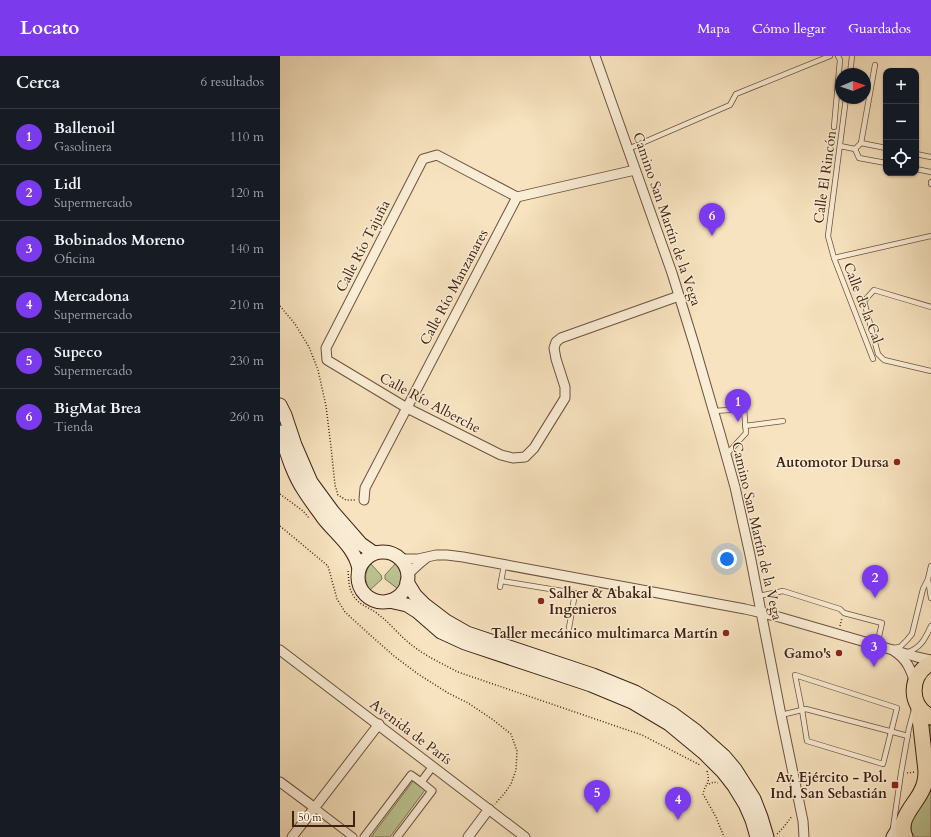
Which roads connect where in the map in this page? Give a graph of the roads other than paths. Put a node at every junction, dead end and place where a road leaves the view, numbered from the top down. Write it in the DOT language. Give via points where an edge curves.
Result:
graph roads {
  1 [pos="595,56"];
  2 [pos="830,56"];
  3 [pos="838,56"];
  4 [pos="852,56"];
  5 [pos="875,65"];
  6 [pos="851,68"];
  7 [pos="845,104"];
  8 [pos="834,127"];
  9 [pos="861,143"];
  10 [pos="840,146"];
  11 [pos="883,147"];
  12 [pos="628,149"];
  13 [pos="855,149"];
  14 [pos="919,155"];
  15 [pos="931,157"];
  16 [pos="883,162"];
  17 [pos="635,170"];
  18 [pos="919,170"];
  19 [pos="931,172"];
  20 [pos="517,197"];
  21 [pos="931,236"];
  22 [pos="834,258"];
  23 [pos="679,296"];
  24 [pos="931,307"];
  25 [pos="873,359"];
  26 [pos="326,360"];
  27 [pos="931,371"];
  28 [pos="280,405"];
  29 [pos="407,408"];
  30 [pos="714,411"];
  31 [pos="783,421"];
  32 [pos="745,426"];
  33 [pos="280,432"];
  34 [pos="282,443"];
  35 [pos="726,456"];
  36 [pos="364,500"];
  37 [pos="374,554"];
  38 [pos="429,556"];
  39 [pos="400,559"];
  40 [pos="504,565"];
  41 [pos="931,566"];
  42 [pos="359,568"];
  43 [pos="407,578"];
  44 [pos="928,579"];
  45 [pos="501,581"];
  46 [pos="500,588"];
  47 [pos="758,596"];
  48 [pos="931,598"];
  49 [pos="389,601"];
  50 [pos="761,613"];
  51 [pos="931,626"];
  52 [pos="569,628"];
  53 [pos="877,645"];
  54 [pos="890,649"];
  55 [pos="280,650"];
  56 [pos="906,653"];
  57 [pos="931,660"];
  58 [pos="931,663"];
  59 [pos="915,683"];
  60 [pos="802,710"];
  61 [pos="922,710"];
  62 [pos="781,715"];
  63 [pos="379,724"];
  64 [pos="891,732"];
  65 [pos="908,736"];
  66 [pos="433,766"];
  67 [pos="280,782"];
  68 [pos="421,782"];
  69 [pos="315,808"];
  70 [pos="489,809"];
  71 [pos="897,836"];
  72 [pos="292,837"];
  73 [pos="353,837"];
  74 [pos="364,837"];
  75 [pos="397,837"];
  76 [pos="468,837"];
  77 [pos="526,837"];
  78 [pos="757,837"];
  79 [pos="767,837"];
  80 [pos="804,837"];
  1 -- 12 [label="street, Camino San Martín de la Vega"];
  2 -- 12 [label="lane" via="736,94 730,105"];
  3 -- 8 [label="lane" via="840,60"];
  4 -- 6 [label="lane"];
  5 -- 9 [label="lane"];
  7 -- 10 [label="lane, Calle El Rincón"];
  9 -- 11 [label="lane"];
  9 -- 13 [label="lane"];
  10 -- 13 [label="lane"];
  10 -- 22 [label="lane, Calle El Rincón" via="828,236"];
  12 -- 17 [label="street, Camino San Martín de la Vega"];
  13 -- 16 [label="lane" via="859,158"];
  14 -- 15 [label="lane"];
  17 -- 20 [label="street"];
  17 -- 23 [label="street, Camino San Martín de la Vega"];
  18 -- 19 [label="lane"];
  20 -- 26 [label="street, Calle Río Tajuña" via="437,155 423,159 326,348"];
  20 -- 29 [label="street, Calle Río Manzanares"];
  21 -- 22 [label="lane, Calle de la Cal"];
  22 -- 25 [label="lane, Calle de la Cal"];
  23 -- 29 [label="street, Calle Río Alberche" via="556,342 554,348 565,387 565,398 534,448 525,457 500,455"];
  23 -- 30 [label="street, Camino San Martín de la Vega"];
  24 -- 27 [label="lane" via="874,290 864,300 878,354 884,360"];
  26 -- 29 [label="street, Calle Río Alberche"];
  28 -- 37 [label="main road" via="311,482 361,544"];
  29 -- 36 [label="street, Calle Río Manzanares" via="365,488"];
  30 -- 32 [label="lane" via="744,409"];
  30 -- 35 [label="street, Camino San Martín de la Vega"];
  31 -- 32 [label="lane"];
  32 -- 35 [label="lane" via="746,433"];
  33 -- 34 [label="main road"];
  34 -- 42 [label="main road" via="302,487 354,553"];
  35 -- 47 [label="street, Camino San Martín de la Vega"];
  37 -- 39 [label="main road" via="383,552"];
  37 -- 42 [label="main road"];
  38 -- 39 [label="street" via="412,560"];
  38 -- 40 [label="street" via="447,555"];
  38 -- 43 [label="street"];
  39 -- 43 [label="main road" via="406,567"];
  40 -- 45 [label="lane"];
  40 -- 50 [label="street"];
  41 -- 44 [label="lane"];
  42 -- 49 [label="main road" via="358,581 367,596 381,602"];
  43 -- 49 [label="main road" via="400,594"];
  43 -- 79 [label="main road" via="415,595 425,605 467,633 593,675 635,692 673,714 696,731 735,768 754,800"];
  44 -- 48 [label="lane"];
  44 -- 54 [label="lane" via="923,589 912,634 900,647"];
  45 -- 46 [label="lane"];
  45 -- 52 [label="lane" via="575,593"];
  47 -- 50 [label="street, Camino San Martín de la Vega"];
  47 -- 53 [label="lane" via="783,591 840,609 844,613 882,623"];
  49 -- 78 [label="main road" via="418,612 441,632 465,643 632,702 669,724 704,753 734,786 745,804"];
  50 -- 53 [label="street"];
  50 -- 62 [label="street, Camino San Martín de la Vega"];
  51 -- 56 [label="lane" via="922,643"];
  53 -- 54 [label="street"];
  54 -- 56 [label="street"];
  54 -- 59 [label="street" via="907,663"];
  55 -- 63 [label="street, Avenida de París"];
  56 -- 57 [label="street"];
  58 -- 59 [label="highway" via="922,669"];
  59 -- 61 [label="highway" via="914,690"];
  60 -- 62 [label="lane"];
  60 -- 64 [label="lane"];
  60 -- 64 [label="lane" via="807,741 883,764"];
  60 -- 64 [label="lane" via="795,675 897,708"];
  61 -- 65 [label="lane" via="913,711"];
  61 -- 71 [label="highway" via="926,779 921,794"];
  62 -- 80 [label="street, Camino San Martín de la Vega"];
  63 -- 66 [label="street, Avenida de París"];
  63 -- 69 [label="street"];
  64 -- 65 [label="lane"];
  65 -- 71 [label="lane" via="893,826"];
  66 -- 68 [label="street"];
  66 -- 70 [label="street, Avenida de París"];
  67 -- 69 [label="street"];
  68 -- 74 [label="street" via="411,775"];
  68 -- 75 [label="street" via="432,791"];
  69 -- 72 [label="street"];
  69 -- 73 [label="street"];
  70 -- 76 [label="street"];
  70 -- 77 [label="street, Avenida de París"];
}
